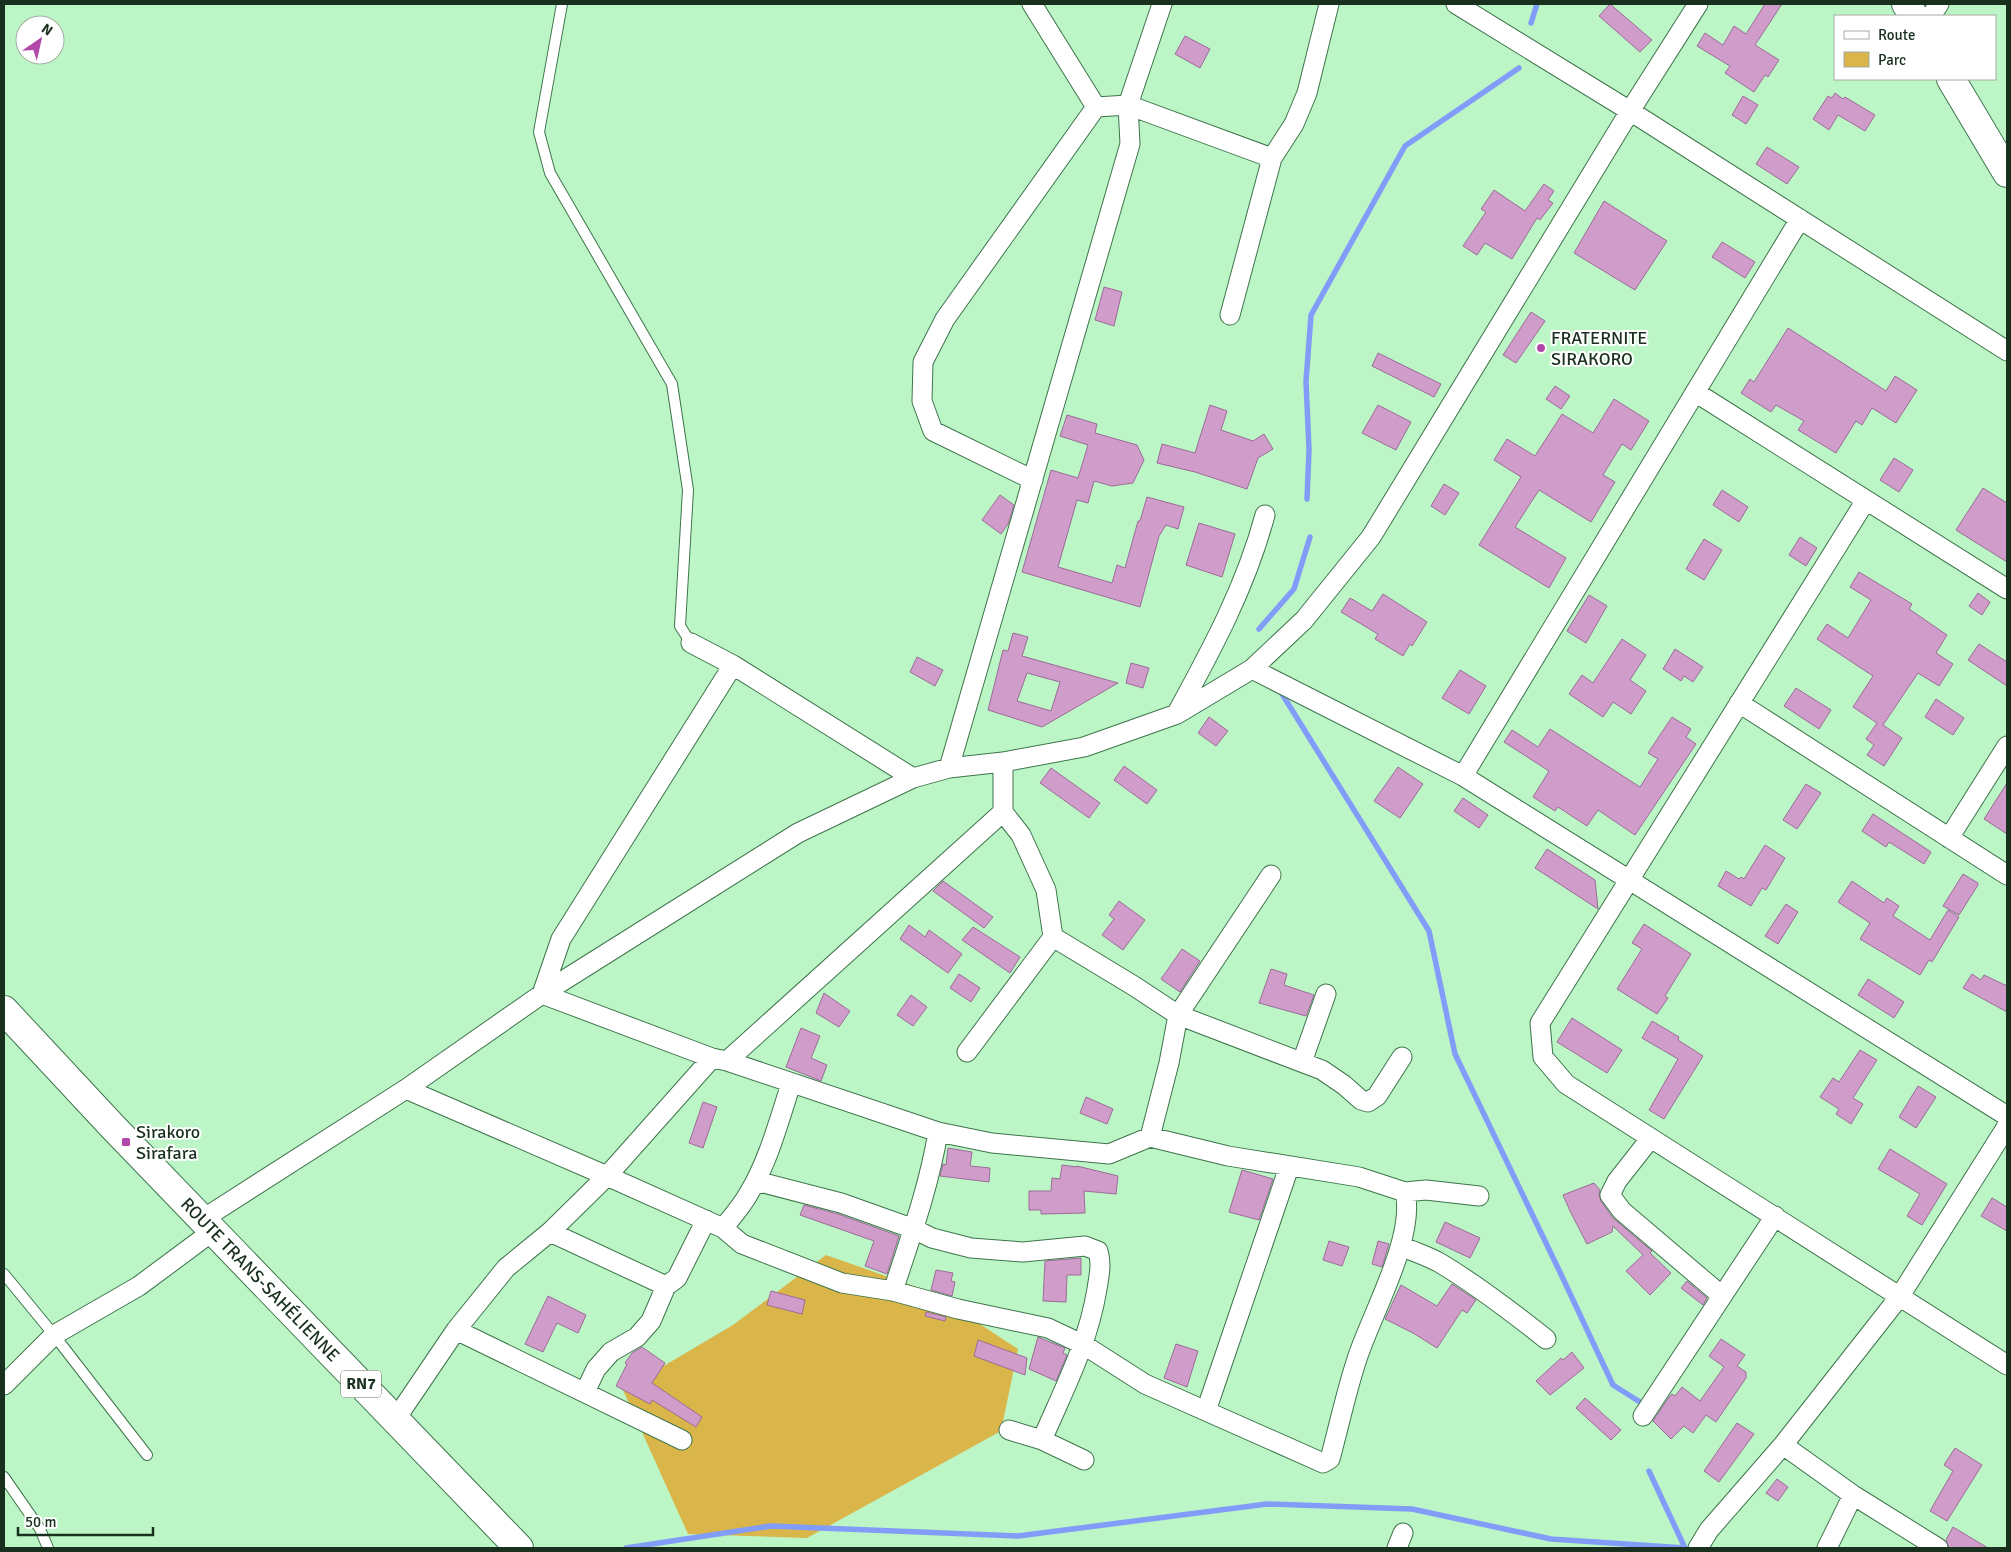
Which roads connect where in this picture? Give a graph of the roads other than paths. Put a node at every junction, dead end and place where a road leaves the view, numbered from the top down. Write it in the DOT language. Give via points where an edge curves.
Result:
graph roads {
  1 [pos="562,4"];
  2 [pos="1032,4"];
  3 [pos="1162,4"];
  4 [pos="1329,4"];
  5 [pos="1456,4"];
  6 [pos="1698,4"];
  7 [pos="1906,4"];
  8 [pos="1939,4"];
  9 [pos="1913,15"];
  10 [pos="1932,15"];
  11 [pos="1952,80"];
  12 [pos="1128,105"];
  13 [pos="1096,107"];
  14 [pos="1630,111"];
  15 [pos="1272,158"];
  16 [pos="2007,174"];
  17 [pos="1800,219"];
  18 [pos="1230,315"];
  19 [pos="2007,351"];
  20 [pos="1696,392"];
  21 [pos="1032,480"];
  22 [pos="1866,500"];
  23 [pos="1265,515"];
  24 [pos="2007,589"];
  25 [pos="691,643"];
  26 [pos="733,665"];
  27 [pos="1252,669"];
  28 [pos="1739,703"];
  29 [pos="1177,714"];
  30 [pos="2007,746"];
  31 [pos="1003,762"];
  32 [pos="949,768"];
  33 [pos="1463,776"];
  34 [pos="913,778"];
  35 [pos="1003,812"];
  36 [pos="1949,838"];
  37 [pos="1271,875"];
  38 [pos="2007,875"];
  39 [pos="1630,880"];
  40 [pos="1053,936"];
  41 [pos="542,994"];
  42 [pos="1326,994"];
  43 [pos="4,1010"];
  44 [pos="1178,1015"];
  45 [pos="967,1052"];
  46 [pos="1402,1057"];
  47 [pos="719,1059"];
  48 [pos="1302,1062"];
  49 [pos="791,1084"];
  50 [pos="406,1089"];
  51 [pos="2007,1116"];
  52 [pos="2007,1126"];
  53 [pos="938,1132"];
  54 [pos="1150,1137"];
  55 [pos="1650,1139"];
  56 [pos="1289,1167"];
  57 [pos="607,1176"];
  58 [pos="756,1181"];
  59 [pos="1405,1192"];
  60 [pos="1479,1196"];
  61 [pos="1775,1216"];
  62 [pos="706,1220"];
  63 [pos="208,1225"];
  64 [pos="723,1228"];
  65 [pos="914,1229"];
  66 [pos="550,1232"];
  67 [pos="1401,1246"];
  68 [pos="4,1274"];
  69 [pos="666,1286"];
  70 [pos="893,1291"];
  71 [pos="1722,1296"];
  72 [pos="1900,1296"];
  73 [pos="456,1330"];
  74 [pos="54,1335"];
  75 [pos="1546,1339"];
  76 [pos="1084,1345"];
  77 [pos="2007,1365"];
  78 [pos="4,1385"];
  79 [pos="584,1392"];
  80 [pos="1206,1411"];
  81 [pos="1643,1416"];
  82 [pos="395,1420"];
  83 [pos="1010,1430"];
  84 [pos="682,1440"];
  85 [pos="1042,1440"];
  86 [pos="1784,1445"];
  87 [pos="147,1456"];
  88 [pos="1084,1460"];
  89 [pos="4,1477"];
  90 [pos="1853,1495"];
  91 [pos="48,1548"];
  92 [pos="518,1548"];
  93 [pos="1698,1548"];
  94 [pos="1827,1548"];
  95 [pos="1938,1548"];
  1 -- 25 [label="lane" via="539,132 550,172 672,384 688,490 680,626"];
  2 -- 13 [label="street"];
  3 -- 12 [label="street"];
  4 -- 15 [label="street" via="1307,93 1294,124"];
  5 -- 14 [label="street"];
  6 -- 14 [label="street"];
  7 -- 9 [label="main road"];
  8 -- 10 [label="street"];
  11 -- 16 [label="main road"];
  12 -- 13 [label="street"];
  12 -- 15 [label="street"];
  12 -- 21 [label="street" via="1130,144"];
  13 -- 21 [label="street" via="945,319 923,362 922,401 934,431"];
  14 -- 17 [label="street"];
  14 -- 27 [label="street" via="1370,537 1304,620"];
  15 -- 18 [label="street"];
  17 -- 19 [label="street"];
  17 -- 20 [label="street"];
  20 -- 22 [label="street"];
  20 -- 33 [label="street"];
  21 -- 32 [label="street"];
  22 -- 24 [label="street"];
  22 -- 28 [label="street"];
  23 -- 29 [label="street" via="1256,547 1223,628"];
  25 -- 26 [label="street"];
  26 -- 34 [label="street"];
  26 -- 41 [label="street" via="561,939"];
  27 -- 29 [label="street"];
  27 -- 33 [label="street"];
  28 -- 36 [label="street"];
  28 -- 39 [label="street"];
  29 -- 31 [label="street" via="1084,747"];
  30 -- 36 [label="street"];
  31 -- 32 [label="street"];
  31 -- 35 [label="street"];
  32 -- 34 [label="street"];
  33 -- 39 [label="street"];
  34 -- 41 [label="street" via="798,832"];
  35 -- 40 [label="street" via="1021,835 1046,890"];
  35 -- 47 [label="street"];
  36 -- 38 [label="street"];
  37 -- 44 [label="street"];
  39 -- 51 [label="street"];
  39 -- 55 [label="street" via="1540,1023 1540,1032 1542,1057 1566,1084"];
  40 -- 44 [label="street"];
  40 -- 45 [label="street"];
  41 -- 47 [label="street"];
  41 -- 50 [label="street"];
  42 -- 48 [label="street"];
  43 -- 63 [label="main road, ROUTE TRANS-SAHÉLIENNE / RN7"];
  44 -- 48 [label="street"];
  44 -- 54 [label="street"];
  46 -- 48 [label="street" via="1378,1096 1368,1102 1322,1070"];
  47 -- 49 [label="street"];
  47 -- 57 [label="street"];
  49 -- 53 [label="street"];
  49 -- 58 [label="street"];
  50 -- 57 [label="street"];
  50 -- 63 [label="street"];
  52 -- 72 [label="street"];
  53 -- 54 [label="street" via="992,1143 1108,1154"];
  53 -- 65 [label="street" via="933,1163"];
  54 -- 56 [label="street"];
  55 -- 61 [label="street"];
  55 -- 71 [label="street" via="1610,1195 1622,1211"];
  56 -- 59 [label="street" via="1359,1177"];
  56 -- 80 [label="street"];
  57 -- 62 [label="street"];
  57 -- 66 [label="street"];
  58 -- 64 [label="street"];
  58 -- 65 [label="street" via="840,1203"];
  59 -- 60 [label="street" via="1426,1190"];
  59 -- 67 [label="street" via="1408,1202"];
  61 -- 71 [label="street"];
  61 -- 72 [label="street"];
  62 -- 64 [label="street"];
  62 -- 69 [label="street" via="677,1278"];
  63 -- 74 [label="street" via="139,1286"];
  63 -- 82 [label="main road, ROUTE TRANS-SAHÉLIENNE / RN7"];
  64 -- 70 [label="street" via="742,1244 842,1283"];
  65 -- 70 [label="street"];
  65 -- 76 [label="street" via="932,1238 971,1248 1023,1252 1085,1246 1098,1251 1100,1271"];
  66 -- 69 [label="street"];
  66 -- 73 [label="street" via="506,1268"];
  67 -- 75 [label="street" via="1438,1262"];
  67 -- 80 [label="street" via="1357,1359 1330,1459 1323,1463"];
  68 -- 74 [label="lane"];
  69 -- 79 [label="street" via="651,1321 637,1338 611,1352 596,1369"];
  70 -- 76 [label="street" via="1048,1328"];
  71 -- 81 [label="street"];
  72 -- 77 [label="street"];
  72 -- 86 [label="street"];
  73 -- 79 [label="street"];
  73 -- 82 [label="street"];
  74 -- 78 [label="street"];
  74 -- 87 [label="lane"];
  76 -- 80 [label="street" via="1145,1384"];
  76 -- 85 [label="street"];
  79 -- 84 [label="street"];
  82 -- 92 [label="main road, ROUTE TRANS-SAHÉLIENNE / RN7"];
  83 -- 85 [label="street"];
  85 -- 88 [label="street"];
  86 -- 90 [label="street"];
  86 -- 93 [label="street" via="1709,1530"];
  89 -- 91 [label="lane" via="40,1529"];
  90 -- 94 [label="street"];
  90 -- 95 [label="street"];
}
